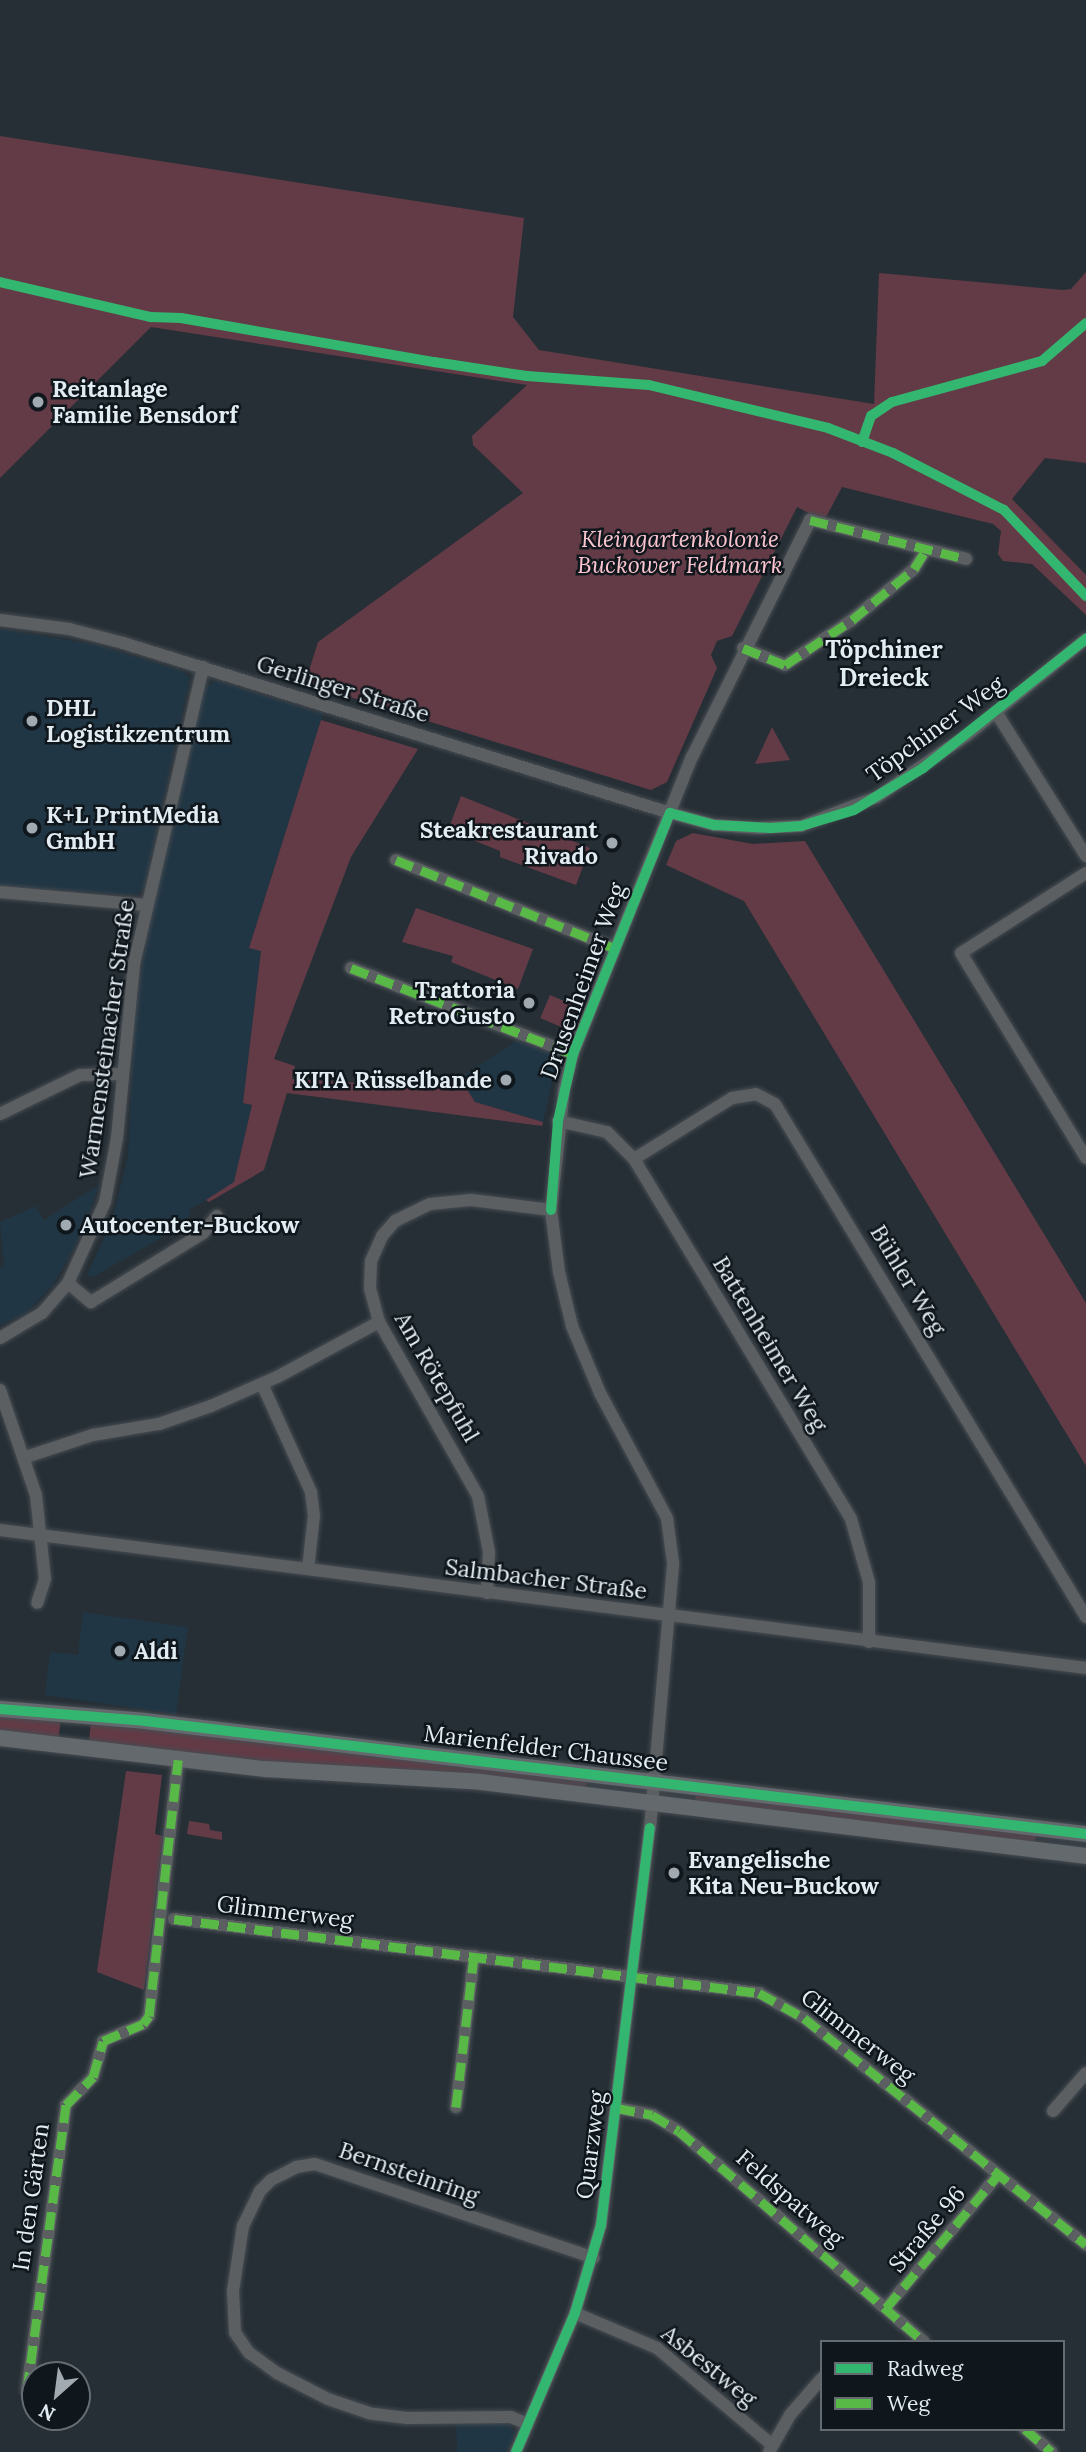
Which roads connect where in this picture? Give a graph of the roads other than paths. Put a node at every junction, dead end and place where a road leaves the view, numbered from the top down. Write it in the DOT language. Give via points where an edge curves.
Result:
graph roads {
  1 [pos="926,550"];
  2 [pos="966,558"];
  3 [pos="0,620"];
  4 [pos="1086,639"];
  5 [pos="743,648"];
  6 [pos="203,667"];
  7 [pos="996,712"];
  8 [pos="670,813"];
  9 [pos="1086,856"];
  10 [pos="396,860"];
  11 [pos="1086,873"];
  12 [pos="0,892"];
  13 [pos="145,905"];
  14 [pos="614,948"];
  15 [pos="351,968"];
  16 [pos="573,1054"];
  17 [pos="122,1074"];
  18 [pos="0,1114"];
  19 [pos="558,1121"];
  20 [pos="1086,1158"];
  21 [pos="634,1160"];
  22 [pos="551,1210"];
  23 [pos="217,1216"];
  24 [pos="68,1283"];
  25 [pos="379,1322"];
  26 [pos="0,1338"];
  27 [pos="262,1384"];
  28 [pos="0,1391"];
  29 [pos="26,1457"];
  30 [pos="0,1530"];
  31 [pos="43,1535"];
  32 [pos="308,1569"];
  33 [pos="487,1593"];
  34 [pos="37,1603"];
  35 [pos="670,1616"];
  36 [pos="1086,1617"];
  37 [pos="869,1642"];
  38 [pos="1086,1668"];
  39 [pos="0,1709"];
  40 [pos="72,1715"];
  41 [pos="0,1738"];
  42 [pos="68,1746"];
  43 [pos="178,1760"];
  44 [pos="655,1782"];
  45 [pos="653,1803"];
  46 [pos="1086,1834"];
  47 [pos="1086,1856"];
  48 [pos="174,1919"];
  49 [pos="474,1956"];
  50 [pos="632,1976"];
  51 [pos="1086,2073"];
  52 [pos="456,2106"];
  53 [pos="617,2108"];
  54 [pos="1053,2111"];
  55 [pos="998,2175"];
  56 [pos="1086,2245"];
  57 [pos="593,2258"];
  58 [pos="886,2308"];
  59 [pos="575,2313"];
  60 [pos="922,2340"];
  61 [pos="31,2361"];
  62 [pos="820,2381"];
  63 [pos="528,2424"];
  64 [pos="1027,2431"];
  65 [pos="771,2448"];
  66 [pos="516,2452"];
  67 [pos="1051,2452"];
  1 -- 2 [label="street, Drusenheimer Weg" via="950,551"];
  1 -- 5 [label="street" via="914,569 852,620 785,665"];
  1 -- 5 [label="street, Drusenheimer Weg" via="810,520"];
  3 -- 6 [label="street, Gerlinger Straße" via="69,629"];
  4 -- 7 [label="street, Töpchiner Weg"];
  5 -- 8 [label="street, Drusenheimer Weg"];
  6 -- 8 [label="street, Gerlinger Straße"];
  6 -- 13 [label="street, Warmensteinacher Straße"];
  7 -- 8 [label="street, Töpchiner Weg" via="903,781 854,810 826,819 758,828 715,825"];
  7 -- 9 [label="street"];
  8 -- 14 [label="street, Drusenheimer Weg"];
  10 -- 14 [label="street"];
  11 -- 20 [label="street" via="961,953"];
  12 -- 13 [label="street"];
  13 -- 17 [label="street, Warmensteinacher Straße" via="127,1010"];
  14 -- 16 [label="street, Drusenheimer Weg"];
  15 -- 16 [label="street"];
  16 -- 19 [label="street, Drusenheimer Weg"];
  17 -- 18 [label="street" via="80,1075"];
  17 -- 24 [label="street, Warmensteinacher Straße" via="117,1138 104,1202"];
  19 -- 21 [label="street, Battenheimer Weg" via="607,1132"];
  19 -- 22 [label="street, Drusenheimer Weg"];
  21 -- 36 [label="street, Bühler Weg" via="732,1098 756,1094 775,1104"];
  21 -- 37 [label="street, Battenheimer Weg" via="851,1519 869,1582"];
  22 -- 25 [label="street, Am Rötepfuhl" via="460,1200 409,1211 385,1231 371,1261 370,1289"];
  22 -- 35 [label="street, Drusenheimer Weg" via="555,1255 572,1326 600,1393 667,1518 673,1563"];
  23 -- 24 [label="street" via="203,1233 91,1301"];
  24 -- 26 [label="street, Warmensteinacher Straße" via="42,1312"];
  25 -- 27 [label="street"];
  25 -- 33 [label="street, Am Rötepfuhl" via="478,1496 489,1552"];
  27 -- 29 [label="street" via="167,1421 93,1435"];
  27 -- 32 [label="street" via="310,1492 313,1530"];
  28 -- 29 [label="street"];
  29 -- 31 [label="street"];
  30 -- 31 [label="street, Salmbacher Straße"];
  31 -- 32 [label="street, Salmbacher Straße"];
  31 -- 34 [label="street" via="45,1579"];
  32 -- 33 [label="street, Salmbacher Straße"];
  33 -- 35 [label="street, Salmbacher Straße"];
  35 -- 37 [label="street, Salmbacher Straße"];
  35 -- 44 [label="street, Drusenheimer Weg"];
  37 -- 38 [label="street, Salmbacher Straße"];
  39 -- 40 [label="main road, Marienfelder Chaussee"];
  40 -- 42 [label="main road"];
  40 -- 44 [label="main road, Marienfelder Chaussee"];
  41 -- 42 [label="main road, Marienfelder Chaussee"];
  42 -- 43 [label="main road, Marienfelder Chaussee"];
  43 -- 45 [label="main road, Marienfelder Chaussee" via="471,1782"];
  43 -- 61 [label="street, In den Gärten" via="149,2016 144,2024 103,2041 93,2077 66,2105"];
  44 -- 45 [label="street, Drusenheimer Weg"];
  44 -- 46 [label="main road, Marienfelder Chaussee"];
  45 -- 47 [label="main road, Marienfelder Chaussee"];
  45 -- 50 [label="street, Quarzweg"];
  48 -- 49 [label="street, Glimmerweg"];
  49 -- 50 [label="street, Glimmerweg"];
  49 -- 52 [label="street"];
  50 -- 53 [label="street, Quarzweg"];
  50 -- 55 [label="street, Glimmerweg" via="747,1990 777,2001"];
  51 -- 54 [label="street"];
  53 -- 57 [label="street, Quarzweg"];
  53 -- 58 [label="street, Feldspatweg" via="652,2115 680,2131"];
  55 -- 56 [label="street, Glimmerweg"];
  55 -- 58 [label="street, Straße 96"];
  57 -- 59 [label="street, Quarzweg"];
  57 -- 63 [label="street, Bernsteinring" via="315,2164 279,2174 250,2208 239,2249 233,2308 235,2332 249,2353 310,2391 369,2413 407,2418 511,2417"];
  58 -- 60 [label="street, Feldspatweg"];
  59 -- 63 [label="street, Quarzweg"];
  59 -- 65 [label="street, Asbestweg" via="657,2348"];
  62 -- 65 [label="street"];
  63 -- 66 [label="street, Quarzweg"];
  64 -- 67 [label="street"];
}
